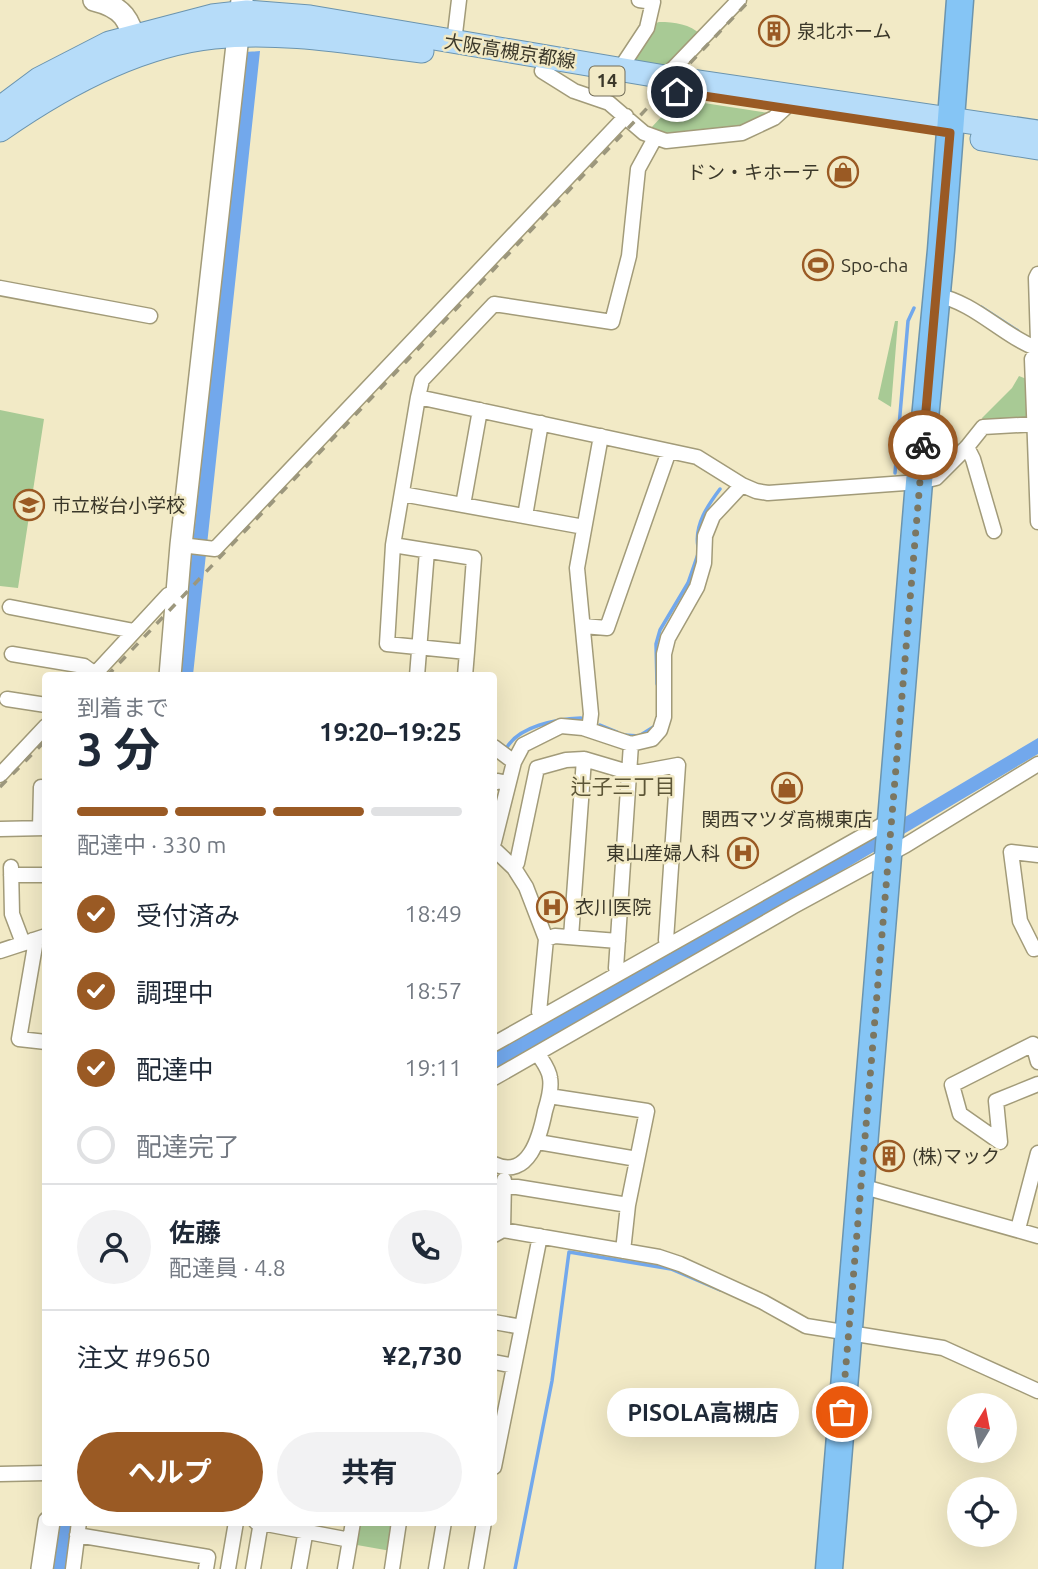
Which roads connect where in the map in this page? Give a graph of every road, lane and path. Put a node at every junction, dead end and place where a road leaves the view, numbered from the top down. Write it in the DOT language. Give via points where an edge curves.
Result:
graph roads {
  1 [pos="94,0"];
  2 [pos="459,0"];
  3 [pos="739,0"];
  4 [pos="960,0"];
  5 [pos="649,1"];
  6 [pos="249,20"];
  7 [pos="454,42"];
  8 [pos="137,45"];
  9 [pos="620,69"];
  10 [pos="542,71"];
  11 [pos="665,77"];
  12 [pos="39,79"];
  13 [pos="0,101"];
  14 [pos="35,105"];
  15 [pos="0,108"];
  16 [pos="785,108"];
  17 [pos="625,116"];
  18 [pos="951,126"];
  19 [pos="0,130"];
  20 [pos="1038,132"];
  21 [pos="655,138"];
  22 [pos="0,142"];
  23 [pos="1038,149"];
  24 [pos="1038,274"];
  25 [pos="0,288"];
  26 [pos="936,295"];
  27 [pos="150,316"];
  28 [pos="1038,342"];
  29 [pos="1038,349"];
  30 [pos="418,397"];
  31 [pos="480,410"];
  32 [pos="541,424"];
  33 [pos="1035,424"];
  34 [pos="600,436"];
  35 [pos="967,447"];
  36 [pos="669,451"];
  37 [pos="919,482"];
  38 [pos="742,485"];
  39 [pos="402,494"];
  40 [pos="463,505"];
  41 [pos="525,516"];
  42 [pos="1038,522"];
  43 [pos="584,527"];
  44 [pos="994,531"];
  45 [pos="186,545"];
  46 [pos="393,545"];
  47 [pos="427,551"];
  48 [pos="177,592"];
  49 [pos="9,607"];
  50 [pos="583,626"];
  51 [pos="134,631"];
  52 [pos="420,647"];
  53 [pos="467,652"];
  54 [pos="12,654"];
  55 [pos="91,672"];
  56 [pos="97,672"];
  57 [pos="170,672"];
  58 [pos="417,672"];
  59 [pos="465,672"];
  60 [pos="7,699"];
  61 [pos="42,704"];
  62 [pos="42,730"];
  63 [pos="589,730"];
  64 [pos="631,744"];
  65 [pos="497,750"];
  66 [pos="584,758"];
  67 [pos="512,761"];
  68 [pos="1038,764"];
  69 [pos="628,772"];
  70 [pos="0,775"];
  71 [pos="501,783"];
  72 [pos="41,788"];
  73 [pos="42,808"];
  74 [pos="497,817"];
  75 [pos="891,820"];
  76 [pos="42,828"];
  77 [pos="0,829"];
  78 [pos="497,852"];
  79 [pos="888,854"];
  80 [pos="1038,855"];
  81 [pos="514,868"];
  82 [pos="42,875"];
  83 [pos="571,937"];
  84 [pos="28,938"];
  85 [pos="546,939"];
  86 [pos="618,940"];
  87 [pos="668,946"];
  88 [pos="1038,948"];
  89 [pos="0,951"];
  90 [pos="618,972"];
  91 [pos="542,1017"];
  92 [pos="42,1042"];
  93 [pos="497,1042"];
  94 [pos="538,1054"];
  95 [pos="1038,1062"];
  96 [pos="497,1076"];
  97 [pos="1038,1084"];
  98 [pos="549,1096"];
  99 [pos="538,1142"];
  100 [pos="1038,1153"];
  101 [pos="637,1159"];
  102 [pos="499,1166"];
  103 [pos="861,1186"];
  104 [pos="503,1187"];
  105 [pos="628,1205"];
  106 [pos="1018,1229"];
  107 [pos="498,1232"];
  108 [pos="540,1236"];
  109 [pos="1038,1236"];
  110 [pos="623,1251"];
  111 [pos="497,1323"];
  112 [pos="522,1327"];
  113 [pos="848,1334"];
  114 [pos="497,1363"];
  115 [pos="514,1366"];
  116 [pos="1038,1391"];
  117 [pos="499,1405"];
  118 [pos="497,1426"];
  119 [pos="42,1473"];
  120 [pos="0,1474"];
  121 [pos="48,1526"];
  122 [pos="235,1526"];
  123 [pos="260,1526"];
  124 [pos="352,1526"];
  125 [pos="398,1526"];
  126 [pos="443,1526"];
  127 [pos="483,1526"];
  128 [pos="306,1527"];
  129 [pos="78,1529"];
  130 [pos="350,1540"];
  131 [pos="42,1569"];
  132 [pos="73,1569"];
  133 [pos="206,1569"];
  134 [pos="228,1569"];
  135 [pos="253,1569"];
  136 [pos="299,1569"];
  137 [pos="345,1569"];
  138 [pos="392,1569"];
  139 [pos="436,1569"];
  140 [pos="477,1569"];
  141 [pos="829,1569"];
  1 -- 8 [label="street" via="113,5 125,15"];
  2 -- 7 [label="street"];
  3 -- 11 [label="street"];
  4 -- 18 [label="highway"];
  5 -- 9 [label="street" via="647,28"];
  6 -- 7 [label="main road, 大阪高槻京都線 / 14" via="310,17"];
  6 -- 8 [label="main road, 大阪高槻京都線 / 14" via="212,16"];
  6 -- 10 [label="main road, 大阪高槻京都線 / 14" via="309,37"];
  6 -- 45 [label="street"];
  7 -- 9 [label="main road, 大阪高槻京都線 / 14"];
  8 -- 12 [label="main road, 大阪高槻京都線 / 14" via="109,43"];
  8 -- 14 [label="main road, 大阪高槻京都線 / 14"];
  9 -- 11 [label="main road, 大阪高槻京都線 / 14"];
  10 -- 16 [label="main road, 大阪高槻京都線 / 14"];
  10 -- 17 [label="street" via="574,91 609,103"];
  11 -- 18 [label="main road, 大阪高槻京都線 / 14"];
  12 -- 13 [label="street"];
  12 -- 15 [label="main road, 大阪高槻京都線 / 14"];
  14 -- 19 [label="main road, 大阪高槻京都線 / 14"];
  14 -- 22 [label="street"];
  16 -- 18 [label="main road, 大阪高槻京都線 / 14"];
  16 -- 21 [label="street" via="742,133 678,142"];
  17 -- 21 [label="street"];
  17 -- 45 [label="street" via="215,549"];
  18 -- 20 [label="main road, 大阪高槻京都線 / 14"];
  18 -- 23 [label="main road, 大阪高槻京都線 / 14"];
  18 -- 26 [label="highway"];
  21 -- 30 [label="street" via="638,169 629,256 612,321 494,304 422,380"];
  24 -- 28 [label="street"];
  25 -- 27 [label="street"];
  26 -- 29 [label="street" via="953,298"];
  26 -- 37 [label="highway"];
  29 -- 33 [label="street" via="1032,359"];
  30 -- 31 [label="street"];
  30 -- 39 [label="street"];
  31 -- 32 [label="street"];
  31 -- 40 [label="street"];
  32 -- 34 [label="street"];
  32 -- 41 [label="street"];
  33 -- 35 [label="street" via="983,427"];
  33 -- 42 [label="street"];
  34 -- 36 [label="street"];
  34 -- 43 [label="street"];
  35 -- 37 [label="street" via="936,478"];
  35 -- 44 [label="street"];
  36 -- 38 [label="street" via="696,457"];
  36 -- 50 [label="street" via="607,628"];
  37 -- 38 [label="street" via="768,493"];
  37 -- 75 [label="highway"];
  38 -- 64 [label="street" via="713,516 697,587 668,638 660,730 652,739"];
  39 -- 40 [label="street"];
  39 -- 46 [label="street"];
  40 -- 41 [label="street"];
  41 -- 43 [label="street"];
  43 -- 50 [label="street" via="577,568"];
  45 -- 48 [label="street"];
  46 -- 47 [label="street"];
  46 -- 52 [label="street" via="387,644"];
  47 -- 52 [label="street"];
  47 -- 53 [label="street" via="474,558"];
  48 -- 51 [label="street" via="168,595"];
  48 -- 57 [label="street"];
  49 -- 51 [label="street"];
  50 -- 63 [label="street"];
  51 -- 56 [label="street"];
  52 -- 53 [label="street"];
  52 -- 58 [label="street"];
  53 -- 59 [label="street"];
  54 -- 55 [label="street" via="84,666"];
  60 -- 61 [label="street"];
  62 -- 70 [label="street"];
  63 -- 64 [label="street"];
  63 -- 67 [label="street" via="561,726 523,745"];
  64 -- 69 [label="street"];
  65 -- 67 [label="street"];
  66 -- 69 [label="street"];
  66 -- 81 [label="street" via="537,768"];
  66 -- 83 [label="street"];
  67 -- 71 [label="street"];
  68 -- 79 [label="street"];
  69 -- 86 [label="street"];
  69 -- 87 [label="street" via="678,765"];
  71 -- 74 [label="street"];
  72 -- 73 [label="street"];
  75 -- 79 [label="highway"];
  75 -- 87 [label="street"];
  76 -- 77 [label="street"];
  78 -- 81 [label="street"];
  79 -- 94 [label="street"];
  79 -- 103 [label="highway"];
  80 -- 88 [label="street" via="1011,852 1020,921"];
  81 -- 85 [label="street"];
  82 -- 84 [label="street" via="11,871 12,914"];
  83 -- 85 [label="street"];
  83 -- 86 [label="street"];
  84 -- 89 [label="street"];
  84 -- 92 [label="street" via="35,946 19,1039"];
  85 -- 91 [label="street"];
  86 -- 90 [label="street"];
  87 -- 90 [label="street"];
  90 -- 91 [label="street"];
  91 -- 93 [label="street"];
  94 -- 96 [label="street"];
  94 -- 98 [label="street" via="551,1081"];
  95 -- 97 [label="street" via="1033,1044 952,1085 960,1114 1000,1142 996,1101"];
  98 -- 99 [label="street"];
  98 -- 101 [label="street" via="647,1111"];
  99 -- 101 [label="street"];
  99 -- 102 [label="street" via="530,1155 513,1167"];
  100 -- 106 [label="street"];
  101 -- 105 [label="street"];
  102 -- 104 [label="street"];
  103 -- 106 [label="street"];
  103 -- 113 [label="highway"];
  104 -- 105 [label="street"];
  104 -- 107 [label="street"];
  105 -- 110 [label="street"];
  106 -- 109 [label="street"];
  107 -- 108 [label="street"];
  108 -- 110 [label="street"];
  108 -- 112 [label="street"];
  110 -- 113 [label="street" via="680,1264 794,1321"];
  111 -- 112 [label="street"];
  112 -- 115 [label="street"];
  113 -- 116 [label="street" via="943,1348"];
  113 -- 141 [label="highway"];
  114 -- 115 [label="street"];
  115 -- 117 [label="street"];
  117 -- 118 [label="street"];
  119 -- 120 [label="street"];
  121 -- 131 [label="street"];
  122 -- 134 [label="street"];
  123 -- 135 [label="street"];
  124 -- 130 [label="street"];
  125 -- 138 [label="street"];
  126 -- 139 [label="street"];
  127 -- 140 [label="street"];
  128 -- 130 [label="street"];
  128 -- 136 [label="street"];
  129 -- 132 [label="street"];
  129 -- 133 [label="street" via="208,1557"];
  130 -- 137 [label="street"];
}
